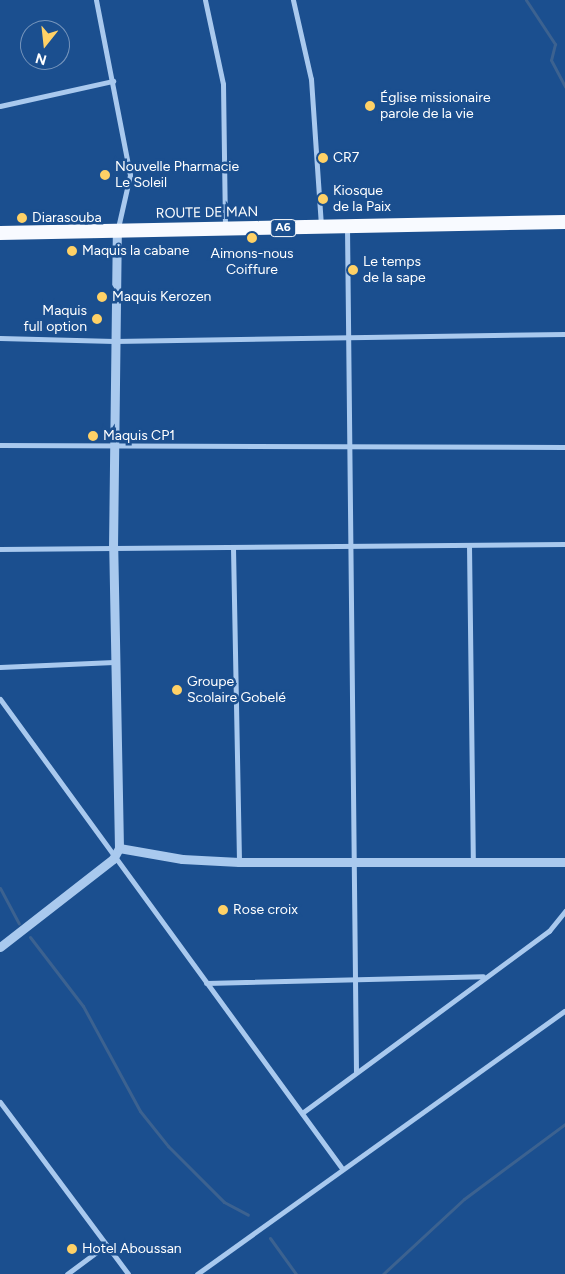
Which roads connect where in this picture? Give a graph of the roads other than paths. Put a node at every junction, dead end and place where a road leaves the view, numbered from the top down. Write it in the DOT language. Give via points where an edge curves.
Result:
graph roads {
  1 [pos="96,0"];
  2 [pos="205,0"];
  3 [pos="293,0"];
  4 [pos="113,81"];
  5 [pos="0,106"];
  6 [pos="565,222"];
  7 [pos="321,227"];
  8 [pos="347,227"];
  9 [pos="225,229"];
  10 [pos="0,231"];
  11 [pos="117,231"];
  12 [pos="565,334"];
  13 [pos="351,337"];
  14 [pos="0,338"];
  15 [pos="114,341"];
  16 [pos="352,444"];
  17 [pos="0,445"];
  18 [pos="113,446"];
  19 [pos="565,447"];
  20 [pos="565,544"];
  21 [pos="469,545"];
  22 [pos="353,546"];
  23 [pos="113,548"];
  24 [pos="233,548"];
  25 [pos="0,549"];
  26 [pos="114,662"];
  27 [pos="0,667"];
  28 [pos="0,699"];
  29 [pos="119,848"];
  30 [pos="113,859"];
  31 [pos="239,862"];
  32 [pos="356,862"];
  33 [pos="473,862"];
  34 [pos="565,862"];
  35 [pos="565,911"];
  36 [pos="0,948"];
  37 [pos="484,976"];
  38 [pos="356,978"];
  39 [pos="206,983"];
  40 [pos="565,1011"];
  41 [pos="356,1072"];
  42 [pos="1,1106"];
  43 [pos="302,1113"];
  44 [pos="341,1167"];
  45 [pos="106,1245"];
  46 [pos="67,1274"];
  47 [pos="128,1274"];
  48 [pos="197,1274"];
  1 -- 4 [label="street"];
  2 -- 9 [label="street" via="223,84"];
  3 -- 7 [label="street" via="311,79"];
  4 -- 5 [label="street"];
  4 -- 11 [label="street" via="130,174"];
  6 -- 8 [label="highway, ROUTE DE MAN / A6"];
  7 -- 8 [label="highway, ROUTE DE MAN / A6"];
  7 -- 9 [label="highway, ROUTE DE MAN / A6"];
  8 -- 13 [label="street"];
  9 -- 11 [label="highway, ROUTE DE MAN / A6"];
  10 -- 11 [label="highway, ROUTE DE MAN / A6"];
  11 -- 15 [label="street"];
  12 -- 13 [label="street"];
  13 -- 15 [label="street"];
  13 -- 16 [label="street"];
  14 -- 15 [label="street"];
  15 -- 18 [label="street"];
  16 -- 18 [label="street"];
  16 -- 19 [label="street"];
  16 -- 22 [label="street"];
  17 -- 18 [label="street"];
  18 -- 23 [label="street"];
  20 -- 21 [label="street"];
  21 -- 22 [label="street"];
  21 -- 33 [label="street"];
  22 -- 24 [label="street"];
  22 -- 32 [label="street"];
  23 -- 24 [label="street"];
  23 -- 25 [label="street"];
  23 -- 26 [label="street"];
  24 -- 31 [label="street"];
  26 -- 27 [label="street"];
  26 -- 29 [label="street"];
  28 -- 30 [label="street"];
  29 -- 30 [label="street"];
  29 -- 31 [label="street" via="182,859"];
  30 -- 36 [label="street"];
  30 -- 39 [label="street"];
  31 -- 32 [label="street"];
  32 -- 33 [label="street"];
  32 -- 38 [label="street"];
  33 -- 34 [label="street"];
  35 -- 37 [label="street" via="549,931"];
  37 -- 38 [label="street"];
  37 -- 41 [label="street"];
  38 -- 39 [label="street"];
  38 -- 41 [label="street"];
  39 -- 43 [label="street"];
  40 -- 44 [label="street"];
  41 -- 43 [label="street"];
  42 -- 45 [label="street"];
  43 -- 44 [label="street"];
  44 -- 48 [label="street"];
  45 -- 46 [label="street"];
  45 -- 47 [label="street"];
}
